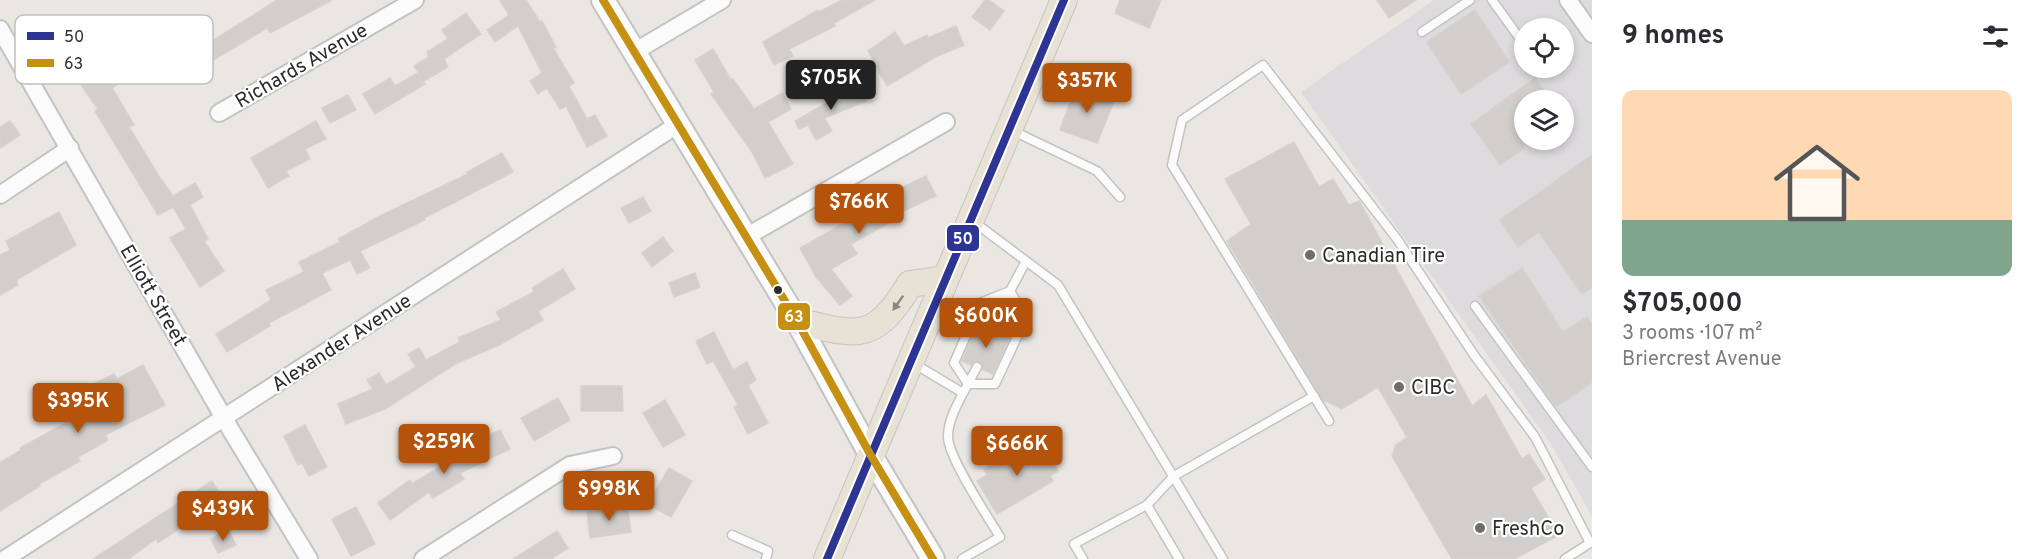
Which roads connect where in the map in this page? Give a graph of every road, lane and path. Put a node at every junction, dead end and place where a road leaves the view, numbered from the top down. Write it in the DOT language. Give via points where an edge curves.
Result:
graph roads {
  1 [pos="415,0"];
  2 [pos="603,0"];
  3 [pos="722,0"];
  4 [pos="1064,0"];
  5 [pos="1470,0"];
  6 [pos="1492,0"];
  7 [pos="1569,0"];
  8 [pos="0,29"];
  9 [pos="1514,31"];
  10 [pos="1422,32"];
  11 [pos="1592,34"];
  12 [pos="634,52"];
  13 [pos="15,54"];
  14 [pos="32,84"];
  15 [pos="219,113"];
  16 [pos="946,122"];
  17 [pos="677,125"];
  18 [pos="1011,130"];
  19 [pos="70,148"];
  20 [pos="0,195"];
  21 [pos="1120,197"];
  22 [pos="971,219"];
  23 [pos="744,237"];
  24 [pos="1026,261"];
  25 [pos="945,279"];
  26 [pos="1010,291"];
  27 [pos="1475,306"];
  28 [pos="797,321"];
  29 [pos="994,330"];
  30 [pos="910,361"];
  31 [pos="977,368"];
  32 [pos="965,389"];
  33 [pos="1314,396"];
  34 [pos="224,417"];
  35 [pos="1329,421"];
  36 [pos="870,454"];
  37 [pos="613,456"];
  38 [pos="1592,467"];
  39 [pos="1174,476"];
  40 [pos="1147,505"];
  41 [pos="732,535"];
  42 [pos="5,559"];
  43 [pos="309,559"];
  44 [pos="423,559"];
  45 [pos="766,559"];
  46 [pos="827,559"];
  47 [pos="932,559"];
  48 [pos="962,559"];
  49 [pos="1083,559"];
  50 [pos="1179,559"];
  51 [pos="1223,559"];
  52 [pos="1565,559"];
  1 -- 15 [label="street, Richards Avenue"];
  2 -- 12 [label="main road"];
  3 -- 12 [label="street"];
  4 -- 18 [label="main road"];
  5 -- 10 [label="lane"];
  6 -- 9 [label="lane"];
  7 -- 11 [label="street"];
  8 -- 13 [label="street, Elliott Street"];
  12 -- 17 [label="main road"];
  14 -- 19 [label="street, Elliott Street"];
  16 -- 23 [label="street"];
  17 -- 23 [label="main road"];
  17 -- 34 [label="street, Alexander Avenue"];
  18 -- 21 [label="lane" via="1098,171"];
  18 -- 22 [label="main road"];
  19 -- 20 [label="street"];
  19 -- 34 [label="street, Elliott Street"];
  22 -- 24 [label="lane"];
  22 -- 25 [label="main road"];
  23 -- 28 [label="main road"];
  24 -- 26 [label="lane"];
  24 -- 39 [label="lane" via="1058,285"];
  25 -- 28 [label="main road, one-way" via="910,285 886,318 868,330 846,333"];
  25 -- 30 [label="main road"];
  26 -- 29 [label="lane"];
  26 -- 32 [label="lane" via="981,303 954,363"];
  26 -- 32 [label="lane" via="1026,318 995,384"];
  27 -- 38 [label="lane"];
  28 -- 36 [label="main road"];
  30 -- 32 [label="lane"];
  30 -- 36 [label="main road"];
  31 -- 32 [label="lane"];
  32 -- 48 [label="lane" via="951,416 947,439 1000,537"];
  33 -- 35 [label="lane"];
  33 -- 39 [label="lane"];
  33 -- 52 [label="lane" via="1172,165 1182,120 1263,65 1397,239 1474,355 1535,437 1590,543"];
  34 -- 42 [label="street, Alexander Avenue"];
  34 -- 43 [label="street, Elliott Street"];
  36 -- 46 [label="main road"];
  36 -- 47 [label="main road"];
  37 -- 44 [label="street" via="570,465"];
  39 -- 40 [label="lane"];
  39 -- 51 [label="lane"];
  40 -- 49 [label="lane" via="1074,544"];
  40 -- 50 [label="lane"];
  41 -- 45 [label="lane" via="768,551"];
}
